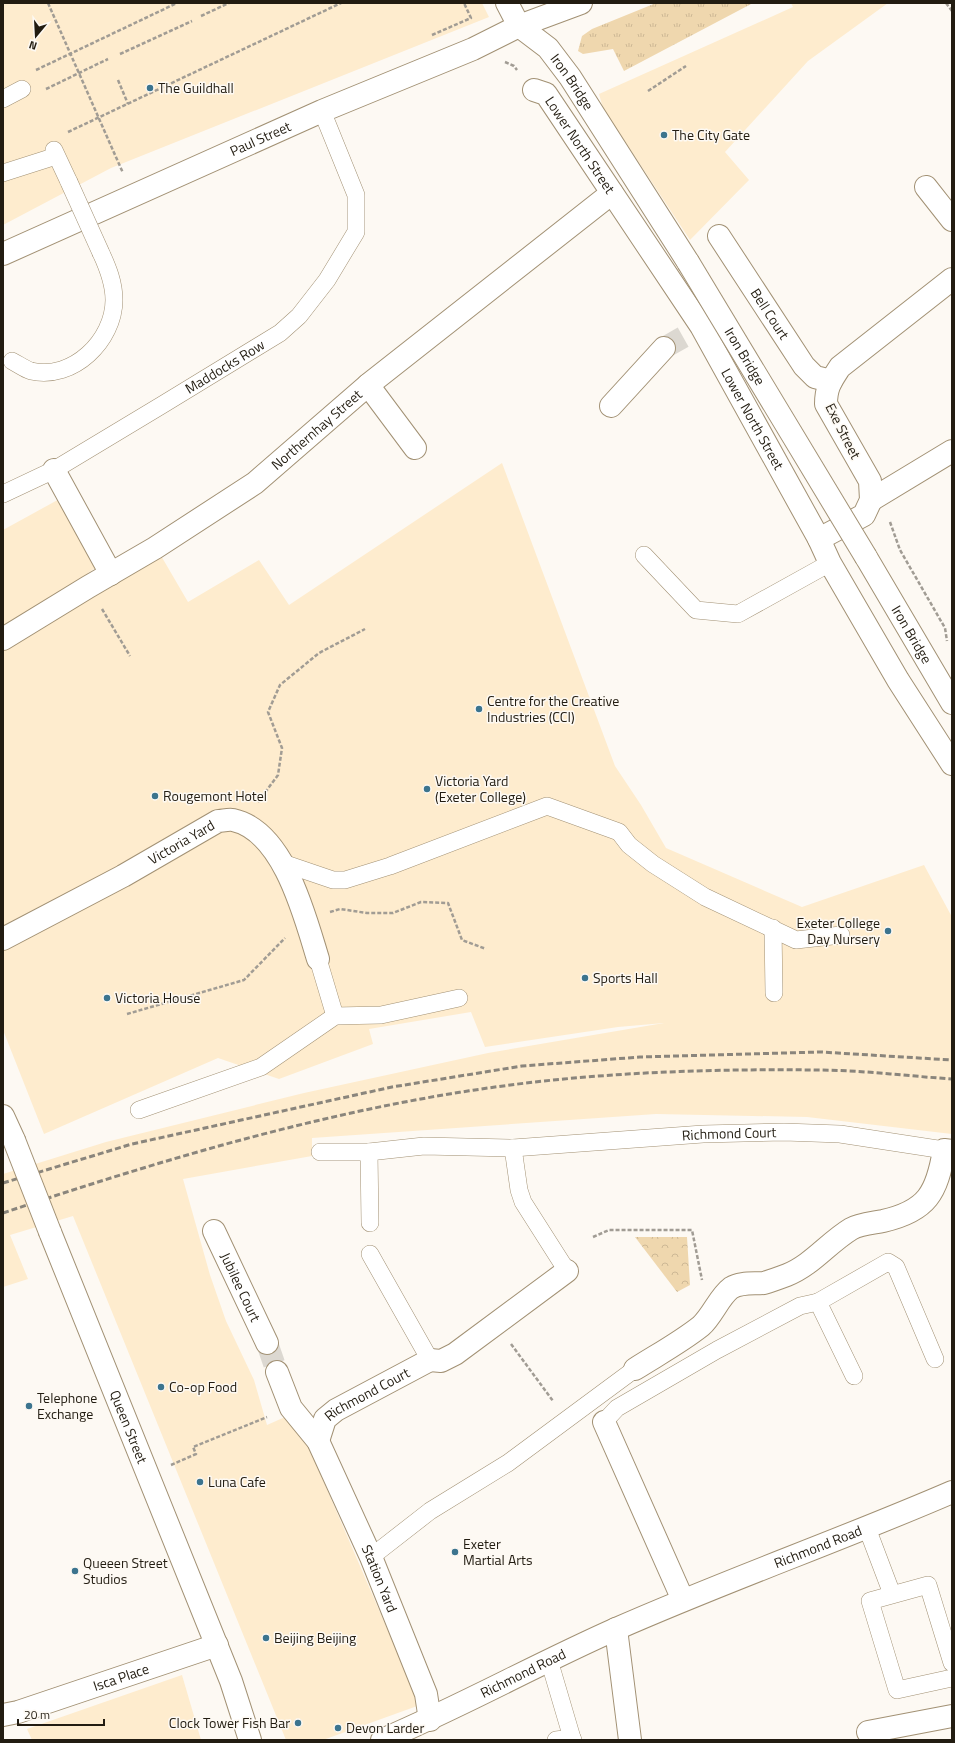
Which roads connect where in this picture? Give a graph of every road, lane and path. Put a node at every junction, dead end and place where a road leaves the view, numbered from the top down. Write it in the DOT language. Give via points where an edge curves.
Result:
graph roads {
  1 [pos="48,3"];
  2 [pos="177,3"];
  3 [pos="229,3"];
  4 [pos="341,3"];
  5 [pos="507,3"];
  6 [pos="581,3"];
  7 [pos="946,3"];
  8 [pos="952,11"];
  9 [pos="201,16"];
  10 [pos="192,21"];
  11 [pos="519,26"];
  12 [pos="120,54"];
  13 [pos="108,59"];
  14 [pos="686,66"];
  15 [pos="30,73"];
  16 [pos="118,80"];
  17 [pos="534,90"];
  18 [pos="41,91"];
  19 [pos="648,91"];
  20 [pos="15,94"];
  21 [pos="3,103"];
  22 [pos="128,104"];
  23 [pos="322,111"];
  24 [pos="67,133"];
  25 [pos="3,173"];
  26 [pos="124,175"];
  27 [pos="926,187"];
  28 [pos="612,193"];
  29 [pos="952,220"];
  30 [pos="719,236"];
  31 [pos="3,254"];
  32 [pos="952,279"];
  33 [pos="664,348"];
  34 [pos="12,361"];
  35 [pos="830,381"];
  36 [pos="368,385"];
  37 [pos="610,406"];
  38 [pos="415,448"];
  39 [pos="952,451"];
  40 [pos="54,470"];
  41 [pos="3,494"];
  42 [pos="871,500"];
  43 [pos="819,539"];
  44 [pos="644,555"];
  45 [pos="830,563"];
  46 [pos="111,574"];
  47 [pos="88,587"];
  48 [pos="365,628"];
  49 [pos="3,639"];
  50 [pos="130,656"];
  51 [pos="926,661"];
  52 [pos="952,702"];
  53 [pos="952,764"];
  54 [pos="241,823"];
  55 [pos="283,864"];
  56 [pos="773,928"];
  57 [pos="841,935"];
  58 [pos="3,939"];
  59 [pos="318,959"];
  60 [pos="774,993"];
  61 [pos="459,998"];
  62 [pos="335,1016"];
  63 [pos="139,1110"];
  64 [pos="3,1116"];
  65 [pos="513,1148"];
  66 [pos="948,1150"];
  67 [pos="320,1152"];
  68 [pos="369,1152"];
  69 [pos="370,1223"];
  70 [pos="214,1231"];
  71 [pos="593,1237"];
  72 [pos="370,1254"];
  73 [pos="567,1271"];
  74 [pos="818,1302"];
  75 [pos="708,1318"];
  76 [pos="496,1324"];
  77 [pos="267,1343"];
  78 [pos="935,1359"];
  79 [pos="430,1360"];
  80 [pos="635,1369"];
  81 [pos="277,1372"];
  82 [pos="854,1376"];
  83 [pos="291,1408"];
  84 [pos="567,1420"];
  85 [pos="604,1422"];
  86 [pos="318,1441"];
  87 [pos="149,1475"];
  88 [pos="952,1492"];
  89 [pos="867,1528"];
  90 [pos="372,1557"];
  91 [pos="892,1594"];
  92 [pos="683,1600"];
  93 [pos="616,1629"];
  94 [pos="217,1645"];
  95 [pos="549,1660"];
  96 [pos="952,1663"];
  97 [pos="952,1678"];
  98 [pos="3,1715"];
  99 [pos="952,1716"];
  100 [pos="430,1720"];
  101 [pos="868,1732"];
  102 [pos="567,1739"];
  103 [pos="250,1740"];
  104 [pos="382,1740"];
  105 [pos="423,1740"];
  106 [pos="630,1740"];
  1 -- 26 [label="path"];
  2 -- 15 [label="path"];
  3 -- 9 [label="path"];
  4 -- 22 [label="path"];
  5 -- 11 [label="street"];
  6 -- 11 [label="street, Paul Street"];
  7 -- 8 [label="path"];
  10 -- 12 [label="path"];
  11 -- 23 [label="street, Paul Street" via="473,49"];
  11 -- 51 [label="street, Iron Bridge, bridge" via="548,48 570,77 688,262"];
  13 -- 18 [label="path"];
  14 -- 19 [label="path"];
  16 -- 22 [label="path"];
  17 -- 28 [label="street, Lower North Street" via="546,94"];
  20 -- 21 [label="lane"];
  22 -- 24 [label="path"];
  23 -- 31 [label="street, Paul Street"];
  23 -- 40 [label="lane, Maddocks Row" via="356,195 356,232 327,280 298,316 280,333"];
  25 -- 34 [label="lane, bridge" via="52,154 69,182 110,275 114,301 107,331 89,355 66,368 47,372 31,371"];
  27 -- 29 [label="street"];
  28 -- 36 [label="street, Northernhay Street"];
  28 -- 43 [label="street, Lower North Street"];
  30 -- 35 [label="street, Bell Court" via="804,366 815,377"];
  32 -- 35 [label="street, Exe Street" via="840,367"];
  33 -- 37 [label="street"];
  35 -- 42 [label="street, Exe Street" via="826,391 826,404 870,481"];
  36 -- 38 [label="street"];
  36 -- 46 [label="street, Northernhay Street" via="255,483"];
  39 -- 42 [label="street"];
  40 -- 41 [label="lane, Maddocks Row"];
  40 -- 46 [label="street"];
  42 -- 43 [label="street" via="864,515"];
  42 -- 51 [label="path" via="890,522 900,550 945,628 947,644"];
  43 -- 45 [label="street, Lower North Street"];
  44 -- 45 [label="lane" via="696,610 738,614"];
  45 -- 53 [label="street, Lower North Street" via="898,680"];
  46 -- 47 [label="street, Northernhay Street"];
  47 -- 49 [label="street, Northernhay Street"];
  47 -- 50 [label="path"];
  48 -- 54 [label="path" via="319,653 280,685 268,712 282,748 278,775"];
  51 -- 52 [label="street, Iron Bridge"];
  54 -- 55 [label="street, Victoria Yard" via="262,836"];
  54 -- 58 [label="street, Victoria Yard" via="232,820 218,821 123,876"];
  55 -- 56 [label="lane" via="333,880 345,880 390,866 547,806 619,832 629,845 653,864 705,897"];
  55 -- 59 [label="street, Victoria Yard"];
  56 -- 57 [label="lane" via="796,940"];
  56 -- 60 [label="lane"];
  59 -- 62 [label="lane"];
  61 -- 62 [label="lane" via="381,1015"];
  62 -- 63 [label="lane" via="261,1067"];
  64 -- 87 [label="street, Queen Street, bridge"];
  65 -- 66 [label="lane, Richmond Court" via="703,1134 784,1132 840,1134"];
  65 -- 68 [label="lane, Richmond Court" via="424,1146"];
  65 -- 73 [label="lane, Richmond Court" via="518,1190"];
  66 -- 75 [label="street, Richmond Court" via="934,1190 919,1206 891,1219 852,1229 806,1264 788,1274 763,1283 748,1283 732,1288"];
  67 -- 68 [label="lane, Richmond Court"];
  68 -- 69 [label="lane"];
  70 -- 77 [label="street, Jubilee Court"];
  71 -- 75 [label="path" via="609,1230 692,1230"];
  72 -- 79 [label="lane"];
  73 -- 76 [label="street, Richmond Court"];
  74 -- 78 [label="lane" via="888,1262 896,1267"];
  74 -- 82 [label="lane"];
  74 -- 85 [label="lane" via="800,1306 717,1350 617,1408"];
  75 -- 80 [label="street, Richmond Court"];
  76 -- 79 [label="street, Richmond Court" via="456,1354 440,1361"];
  76 -- 84 [label="path"];
  79 -- 86 [label="street, Richmond Court" via="336,1410 325,1419"];
  80 -- 84 [label="lane"];
  81 -- 83 [label="street"];
  83 -- 86 [label="street"];
  83 -- 87 [label="path" via="193,1446 196,1454"];
  84 -- 90 [label="lane" via="508,1463 430,1511"];
  85 -- 92 [label="street"];
  86 -- 90 [label="street, Station Yard"];
  87 -- 94 [label="street, Queen Street"];
  88 -- 89 [label="street, Richmond Road"];
  89 -- 91 [label="lane"];
  89 -- 92 [label="street, Richmond Road"];
  90 -- 100 [label="street, Station Yard" via="426,1694"];
  91 -- 96 [label="lane" via="928,1585"];
  91 -- 97 [label="lane" via="870,1601 897,1690"];
  92 -- 93 [label="street, Richmond Road"];
  93 -- 95 [label="street, Richmond Road"];
  93 -- 106 [label="street"];
  94 -- 98 [label="street, Isca Place"];
  94 -- 103 [label="street, Queen Street"];
  95 -- 100 [label="street, Richmond Road"];
  95 -- 102 [label="lane"];
  99 -- 101 [label="street"];
  100 -- 104 [label="street, Richmond Road"];
  100 -- 105 [label="street"];
}
